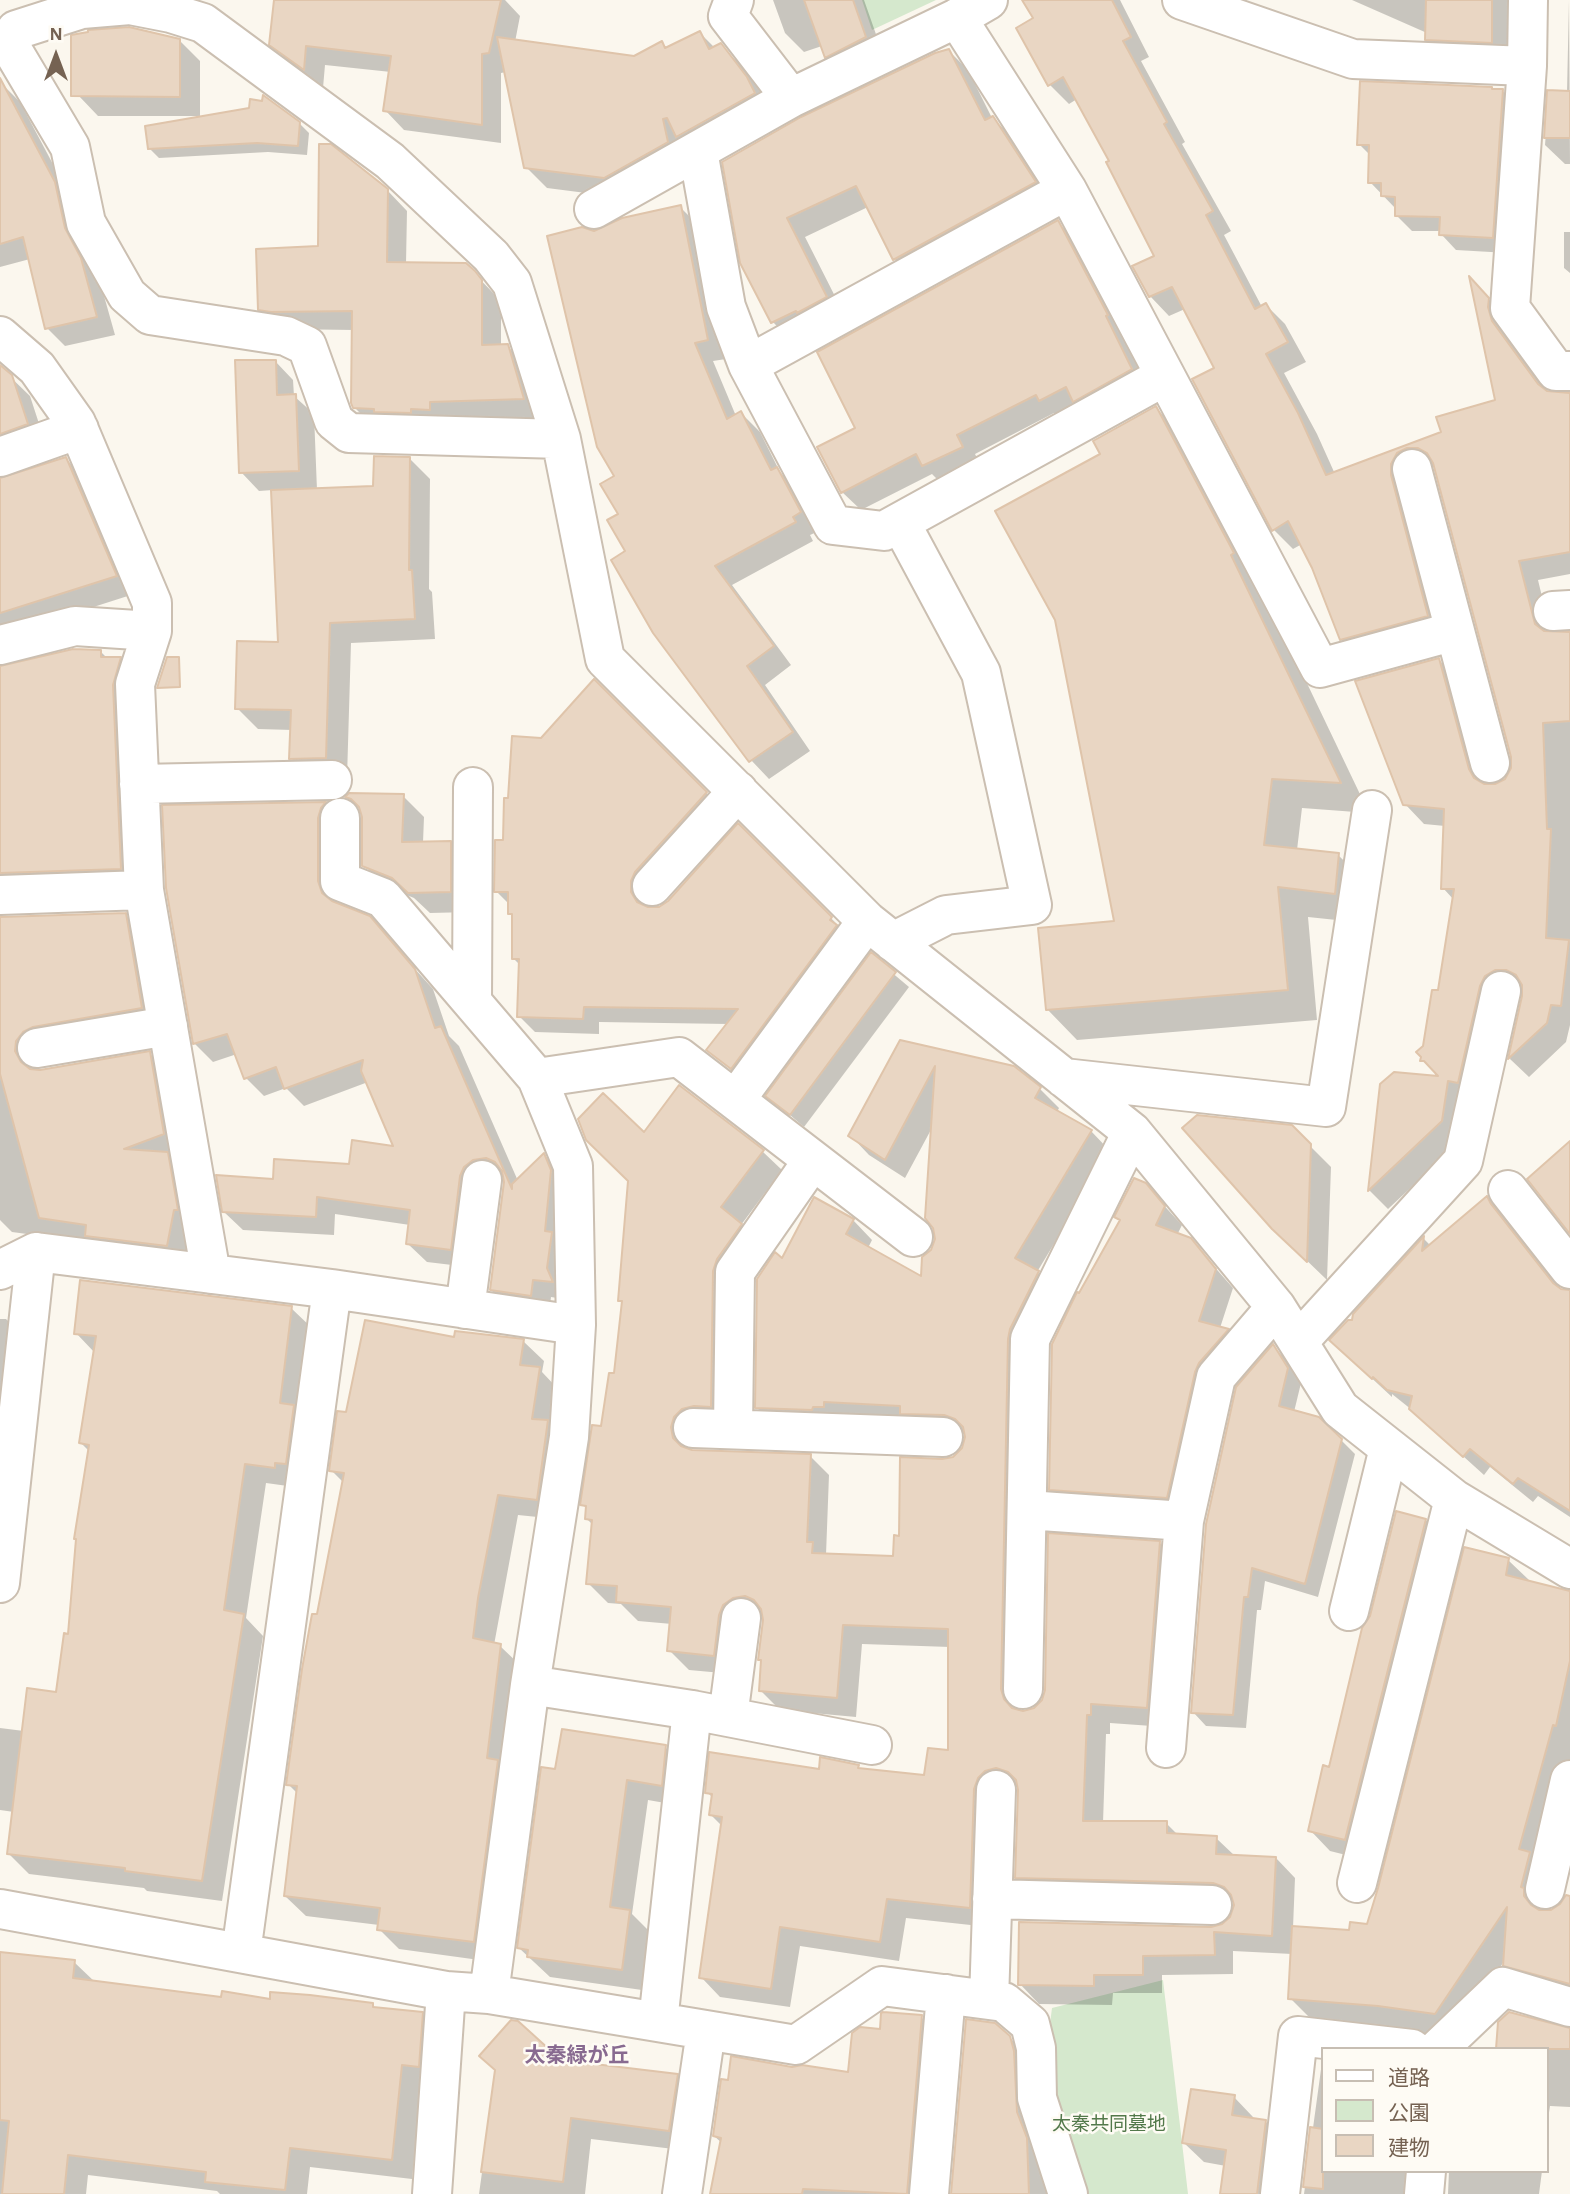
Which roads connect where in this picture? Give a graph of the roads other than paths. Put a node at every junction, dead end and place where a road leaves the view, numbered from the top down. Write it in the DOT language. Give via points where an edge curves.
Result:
graph roads {
  1 [pos="734,0"];
  2 [pos="1182,0"];
  3 [pos="1528,0"];
  4 [pos="972,9"];
  5 [pos="14,33"];
  6 [pos="1527,66"];
  7 [pos="791,98"];
  8 [pos="698,151"];
  9 [pos="1067,190"];
  10 [pos="594,209"];
  11 [pos="0,336"];
  12 [pos="748,365"];
  13 [pos="1570,370"];
  14 [pos="1165,376"];
  15 [pos="79,429"];
  16 [pos="561,439"];
  17 [pos="0,457"];
  18 [pos="1412,469"];
  19 [pos="900,522"];
  20 [pos="152,631"];
  21 [pos="1455,631"];
  22 [pos="0,645"];
  23 [pos="1490,763"];
  24 [pos="332,779"];
  25 [pos="139,784"];
  26 [pos="473,787"];
  27 [pos="738,791"];
  28 [pos="1372,810"];
  29 [pos="340,818"];
  30 [pos="652,886"];
  31 [pos="144,890"];
  32 [pos="0,895"];
  33 [pos="880,931"];
  34 [pos="1501,991"];
  35 [pos="471,1001"];
  36 [pos="168,1026"];
  37 [pos="37,1048"];
  38 [pos="537,1078"];
  39 [pos="1064,1078"];
  40 [pos="736,1099"];
  41 [pos="1132,1132"];
  42 [pos="813,1160"];
  43 [pos="482,1180"];
  44 [pos="1508,1190"];
  45 [pos="913,1237"];
  46 [pos="36,1252"];
  47 [pos="1569,1267"];
  48 [pos="0,1270"];
  49 [pos="211,1274"];
  50 [pos="332,1289"];
  51 [pos="1276,1307"];
  52 [pos="465,1308"];
  53 [pos="576,1325"];
  54 [pos="1298,1342"];
  55 [pos="693,1428"];
  56 [pos="733,1429"];
  57 [pos="943,1437"];
  58 [pos="1389,1448"];
  59 [pos="1454,1499"];
  60 [pos="1027,1510"];
  61 [pos="1184,1521"];
  62 [pos="1570,1569"];
  63 [pos="0,1583"];
  64 [pos="1349,1611"];
  65 [pos="741,1618"];
  66 [pos="530,1685"];
  67 [pos="1023,1689"];
  68 [pos="710,1714"];
  69 [pos="872,1745"];
  70 [pos="1166,1748"];
  71 [pos="1570,1780"];
  72 [pos="996,1790"];
  73 [pos="1562,1846"];
  74 [pos="1357,1883"];
  75 [pos="1545,1889"];
  76 [pos="992,1899"];
  77 [pos="1212,1905"];
  78 [pos="0,1909"];
  79 [pos="241,1953"];
  80 [pos="446,1991"];
  81 [pos="489,1994"];
  82 [pos="946,1994"];
  83 [pos="997,2001"];
  84 [pos="1570,2007"];
  85 [pos="658,2022"];
  86 [pos="706,2031"];
  87 [pos="1394,2047"];
  88 [pos="1440,2047"];
  89 [pos="1426,2173"];
  90 [pos="432,2194"];
  91 [pos="682,2194"];
  92 [pos="929,2194"];
  93 [pos="1068,2194"];
  94 [pos="1280,2194"];
  95 [pos="1424,2194"];
  1 -- 7 [label="street" via="728,16"];
  2 -- 6 [label="street" via="1353,59"];
  3 -- 6 [label="street"];
  4 -- 7 [label="street"];
  4 -- 9 [label="street"];
  5 -- 16 [label="street" via="82,9 130,5 203,23 390,161 491,256 512,283"];
  5 -- 16 [label="street" via="70,147 86,223 127,295 150,315 286,336 307,346 334,421 349,433"];
  6 -- 13 [label="street" via="1510,308 1556,371"];
  7 -- 8 [label="street"];
  8 -- 10 [label="street"];
  8 -- 12 [label="street" via="726,307"];
  9 -- 12 [label="street"];
  9 -- 14 [label="street"];
  11 -- 15 [label="street" via="37,368"];
  12 -- 19 [label="street" via="833,525 884,530"];
  14 -- 19 [label="street"];
  14 -- 21 [label="street" via="1320,668"];
  15 -- 17 [label="street"];
  15 -- 20 [label="street" via="152,603"];
  16 -- 27 [label="street" via="605,659"];
  18 -- 21 [label="street"];
  19 -- 33 [label="street" via="981,673 1031,905 946,915"];
  20 -- 22 [label="street" via="75,626"];
  20 -- 25 [label="street" via="135,684"];
  21 -- 23 [label="street"];
  24 -- 25 [label="street"];
  25 -- 31 [label="street"];
  26 -- 35 [label="street"];
  27 -- 30 [label="street"];
  27 -- 33 [label="street"];
  28 -- 39 [label="street" via="1326,1107"];
  29 -- 35 [label="street" via="340,881 383,898"];
  31 -- 32 [label="street"];
  31 -- 36 [label="street"];
  33 -- 39 [label="street"];
  33 -- 40 [label="street"];
  34 -- 54 [label="street" via="1463,1161"];
  35 -- 38 [label="street"];
  36 -- 37 [label="street"];
  36 -- 49 [label="street"];
  38 -- 40 [label="street" via="680,1056"];
  38 -- 53 [label="street" via="573,1166"];
  39 -- 41 [label="street"];
  40 -- 42 [label="street"];
  41 -- 51 [label="street"];
  41 -- 60 [label="street" via="1030,1339"];
  42 -- 45 [label="street"];
  42 -- 56 [label="street" via="735,1272"];
  43 -- 52 [label="street"];
  44 -- 47 [label="street"];
  46 -- 48 [label="street"];
  46 -- 49 [label="street"];
  46 -- 63 [label="street"];
  49 -- 50 [label="street"];
  50 -- 52 [label="street"];
  50 -- 79 [label="street"];
  51 -- 54 [label="street"];
  51 -- 61 [label="street" via="1216,1377"];
  52 -- 53 [label="street"];
  53 -- 66 [label="street" via="569,1437"];
  54 -- 58 [label="street" via="1340,1409"];
  55 -- 56 [label="street"];
  56 -- 57 [label="street"];
  58 -- 59 [label="street"];
  58 -- 64 [label="street"];
  59 -- 62 [label="street"];
  59 -- 74 [label="street"];
  60 -- 61 [label="street"];
  60 -- 67 [label="street"];
  61 -- 70 [label="street"];
  65 -- 68 [label="street"];
  66 -- 68 [label="street"];
  66 -- 81 [label="street"];
  68 -- 69 [label="street"];
  68 -- 85 [label="street"];
  71 -- 73 [label="street"];
  72 -- 76 [label="street"];
  73 -- 75 [label="street"];
  76 -- 77 [label="street"];
  76 -- 83 [label="street"];
  78 -- 79 [label="street"];
  79 -- 80 [label="street"];
  80 -- 81 [label="street"];
  80 -- 90 [label="street"];
  81 -- 85 [label="street"];
  82 -- 83 [label="street"];
  82 -- 86 [label="street" via="882,1986 796,2045"];
  82 -- 92 [label="street"];
  83 -- 93 [label="street" via="1030,2024 1036,2048 1037,2098"];
  84 -- 88 [label="street" via="1503,1987"];
  85 -- 86 [label="street"];
  86 -- 91 [label="street"];
  87 -- 94 [label="street" via="1298,2036"];
  89 -- 95 [label="street"];
}
